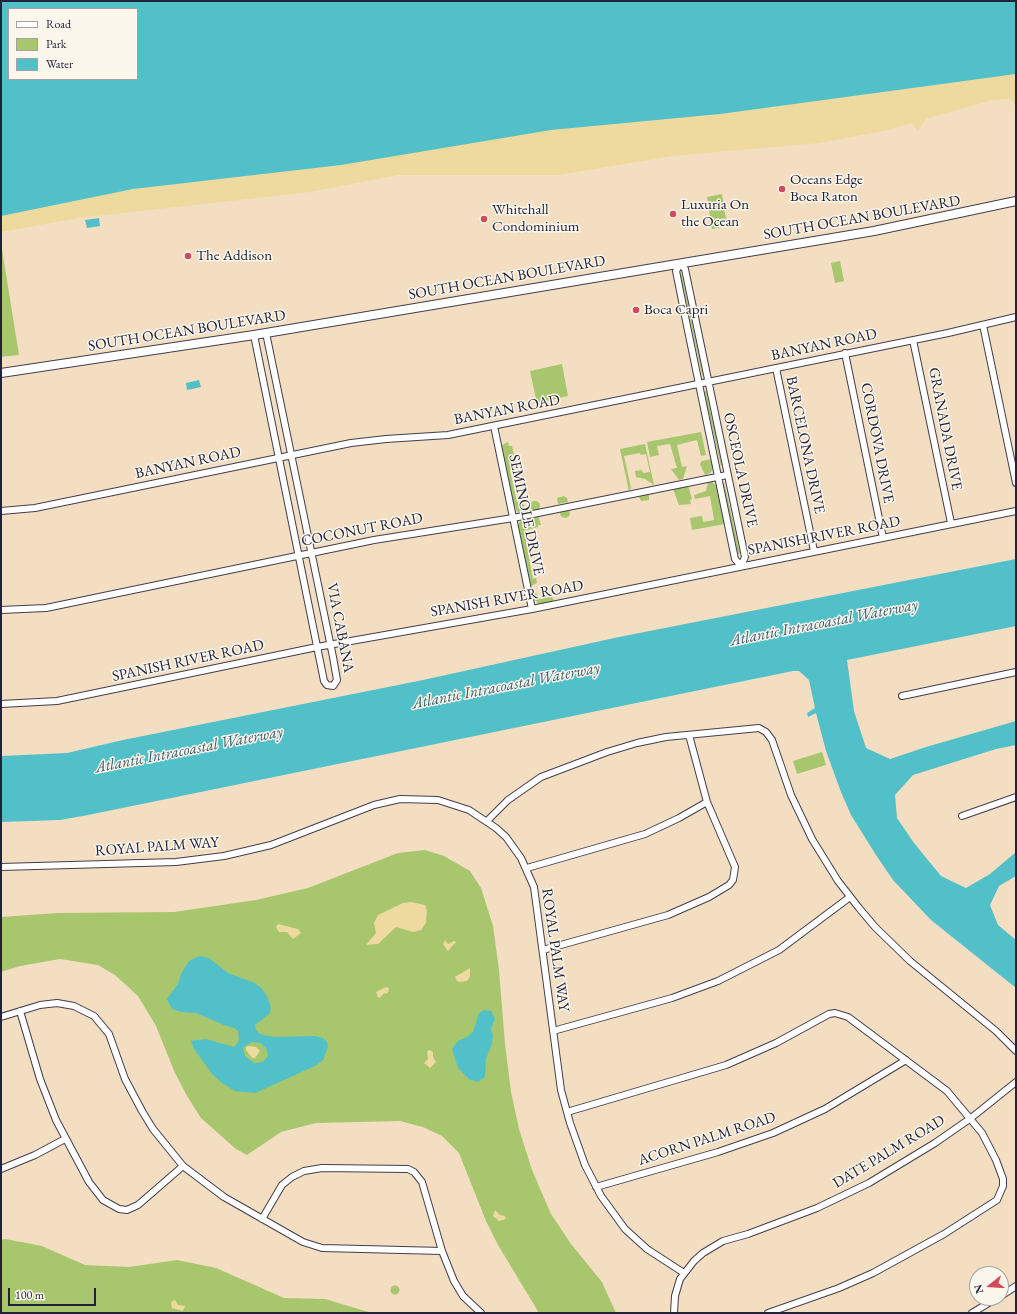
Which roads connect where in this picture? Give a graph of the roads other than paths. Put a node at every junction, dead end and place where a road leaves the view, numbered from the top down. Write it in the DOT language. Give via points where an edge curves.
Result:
graph roads {
  1 [pos="1016,201"];
  2 [pos="680,264"];
  3 [pos="1016,317"];
  4 [pos="983,326"];
  5 [pos="266,333"];
  6 [pos="254,335"];
  7 [pos="914,340"];
  8 [pos="845,353"];
  9 [pos="776,368"];
  10 [pos="1,373"];
  11 [pos="708,382"];
  12 [pos="699,384"];
  13 [pos="494,426"];
  14 [pos="291,456"];
  15 [pos="278,458"];
  16 [pos="727,475"];
  17 [pos="719,476"];
  18 [pos="1016,483"];
  19 [pos="1,510"];
  20 [pos="1016,511"];
  21 [pos="513,518"];
  22 [pos="951,523"];
  23 [pos="883,538"];
  24 [pos="814,551"];
  25 [pos="311,553"];
  26 [pos="298,556"];
  27 [pos="741,566"];
  28 [pos="532,609"];
  29 [pos="1,610"];
  30 [pos="330,644"];
  31 [pos="317,647"];
  32 [pos="1016,672"];
  33 [pos="902,696"];
  34 [pos="1,704"];
  35 [pos="689,735"];
  36 [pos="1016,797"];
  37 [pos="707,802"];
  38 [pos="962,816"];
  39 [pos="487,821"];
  40 [pos="1,867"];
  41 [pos="527,868"];
  42 [pos="850,897"];
  43 [pos="543,950"];
  44 [pos="20,1011"];
  45 [pos="1,1017"];
  46 [pos="553,1031"];
  47 [pos="1016,1051"];
  48 [pos="906,1060"];
  49 [pos="1016,1082"];
  50 [pos="566,1112"];
  51 [pos="971,1118"];
  52 [pos="65,1140"];
  53 [pos="184,1166"];
  54 [pos="1,1169"];
  55 [pos="596,1187"];
  56 [pos="262,1219"];
  57 [pos="442,1252"];
  58 [pos="684,1273"];
  59 [pos="984,1306"];
  60 [pos="481,1313"];
  61 [pos="674,1313"];
  62 [pos="768,1313"];
  63 [pos="972,1313"];
  1 -- 2 [label="main road, SOUTH OCEAN BOULEVARD" via="886,229"];
  2 -- 5 [label="main road, SOUTH OCEAN BOULEVARD"];
  2 -- 11 [label="street, OSCEOLA DRIVE" via="685,269"];
  2 -- 12 [label="street, OSCEOLA DRIVE" via="676,271"];
  3 -- 4 [label="street, BANYAN ROAD"];
  4 -- 7 [label="street, BANYAN ROAD"];
  4 -- 18 [label="street"];
  5 -- 6 [label="main road, SOUTH OCEAN BOULEVARD"];
  5 -- 14 [label="street, VIA CABANA"];
  6 -- 10 [label="main road, SOUTH OCEAN BOULEVARD"];
  6 -- 15 [label="street, VIA CABANA"];
  7 -- 8 [label="street, BANYAN ROAD"];
  7 -- 22 [label="street, GRANADA DRIVE"];
  8 -- 9 [label="street, BANYAN ROAD"];
  8 -- 23 [label="street, CORDOVA DRIVE"];
  9 -- 11 [label="street, BANYAN ROAD"];
  9 -- 24 [label="street, BARCELONA DRIVE"];
  11 -- 12 [label="street, BANYAN ROAD"];
  11 -- 16 [label="street, OSCEOLA DRIVE"];
  12 -- 13 [label="street, BANYAN ROAD"];
  12 -- 17 [label="street, OSCEOLA DRIVE"];
  13 -- 14 [label="street, BANYAN ROAD" via="448,435 365,441"];
  13 -- 21 [label="street, SEMINOLE DRIVE"];
  14 -- 15 [label="street, BANYAN ROAD"];
  14 -- 25 [label="street, VIA CABANA"];
  15 -- 19 [label="street, BANYAN ROAD" via="35,508"];
  15 -- 26 [label="street, VIA CABANA"];
  16 -- 17 [label="street, COCONUT ROAD"];
  16 -- 27 [label="street, OSCEOLA DRIVE" via="745,557"];
  17 -- 21 [label="street, COCONUT ROAD"];
  17 -- 27 [label="street, OSCEOLA DRIVE" via="735,559"];
  20 -- 22 [label="street, SPANISH RIVER ROAD"];
  21 -- 25 [label="street, COCONUT ROAD" via="374,540"];
  21 -- 28 [label="street, SEMINOLE DRIVE"];
  22 -- 23 [label="street, SPANISH RIVER ROAD"];
  23 -- 24 [label="street, SPANISH RIVER ROAD"];
  24 -- 27 [label="street, SPANISH RIVER ROAD"];
  25 -- 26 [label="street, COCONUT ROAD"];
  25 -- 30 [label="street, VIA CABANA"];
  26 -- 29 [label="street, COCONUT ROAD" via="46,608"];
  26 -- 31 [label="street, VIA CABANA"];
  27 -- 28 [label="street, SPANISH RIVER ROAD"];
  28 -- 30 [label="street, SPANISH RIVER ROAD"];
  30 -- 31 [label="street, SPANISH RIVER ROAD"];
  30 -- 31 [label="street, VIA CABANA" via="337,680 333,686 327,685 324,681"];
  31 -- 34 [label="street, SPANISH RIVER ROAD" via="57,701"];
  32 -- 33 [label="street"];
  35 -- 37 [label="street"];
  35 -- 39 [label="street" via="636,743 541,776 508,800"];
  35 -- 42 [label="street" via="752,727 766,732 772,740 801,817"];
  36 -- 38 [label="street"];
  37 -- 41 [label="street" via="644,834"];
  37 -- 43 [label="street" via="735,867 733,880 729,885 668,915"];
  39 -- 40 [label="street, ROYAL PALM WAY" via="451,803 426,798 400,799 374,805 277,843 224,856 176,862"];
  39 -- 41 [label="street, ROYAL PALM WAY" via="506,837"];
  41 -- 43 [label="street, ROYAL PALM WAY" via="537,900"];
  42 -- 46 [label="street" via="779,950 724,979 672,998"];
  42 -- 47 [label="street" via="897,948 996,1031"];
  43 -- 46 [label="street, ROYAL PALM WAY"];
  44 -- 45 [label="street"];
  44 -- 52 [label="street" via="40,1079"];
  44 -- 53 [label="street" via="46,1004 62,1003 84,1010 99,1021 112,1039 125,1079 142,1111 153,1129"];
  46 -- 50 [label="street, ROYAL PALM WAY"];
  48 -- 50 [label="street" via="848,1017 833,1013 776,1043 726,1065"];
  48 -- 51 [label="street" via="947,1091"];
  48 -- 55 [label="street, ACORN PALM ROAD" via="832,1105 773,1133 718,1152"];
  49 -- 51 [label="street, DATE PALM ROAD"];
  50 -- 55 [label="street, ROYAL PALM WAY"];
  51 -- 58 [label="street, DATE PALM ROAD" via="906,1161 847,1194 817,1208 711,1247"];
  51 -- 62 [label="street" via="985,1138 1001,1172 1003,1186 997,1200 944,1234 873,1273"];
  52 -- 53 [label="street" via="89,1182 103,1200 119,1209 127,1210 138,1205"];
  52 -- 54 [label="street"];
  53 -- 56 [label="street" via="224,1197"];
  55 -- 58 [label="street, ROYAL PALM WAY" via="614,1216 634,1237"];
  56 -- 57 [label="street" via="315,1247"];
  56 -- 57 [label="street" via="282,1185 304,1171 322,1168 408,1169 422,1182"];
  57 -- 60 [label="street" via="463,1296"];
  58 -- 61 [label="street" via="676,1290"];
  59 -- 63 [label="street"];
}
